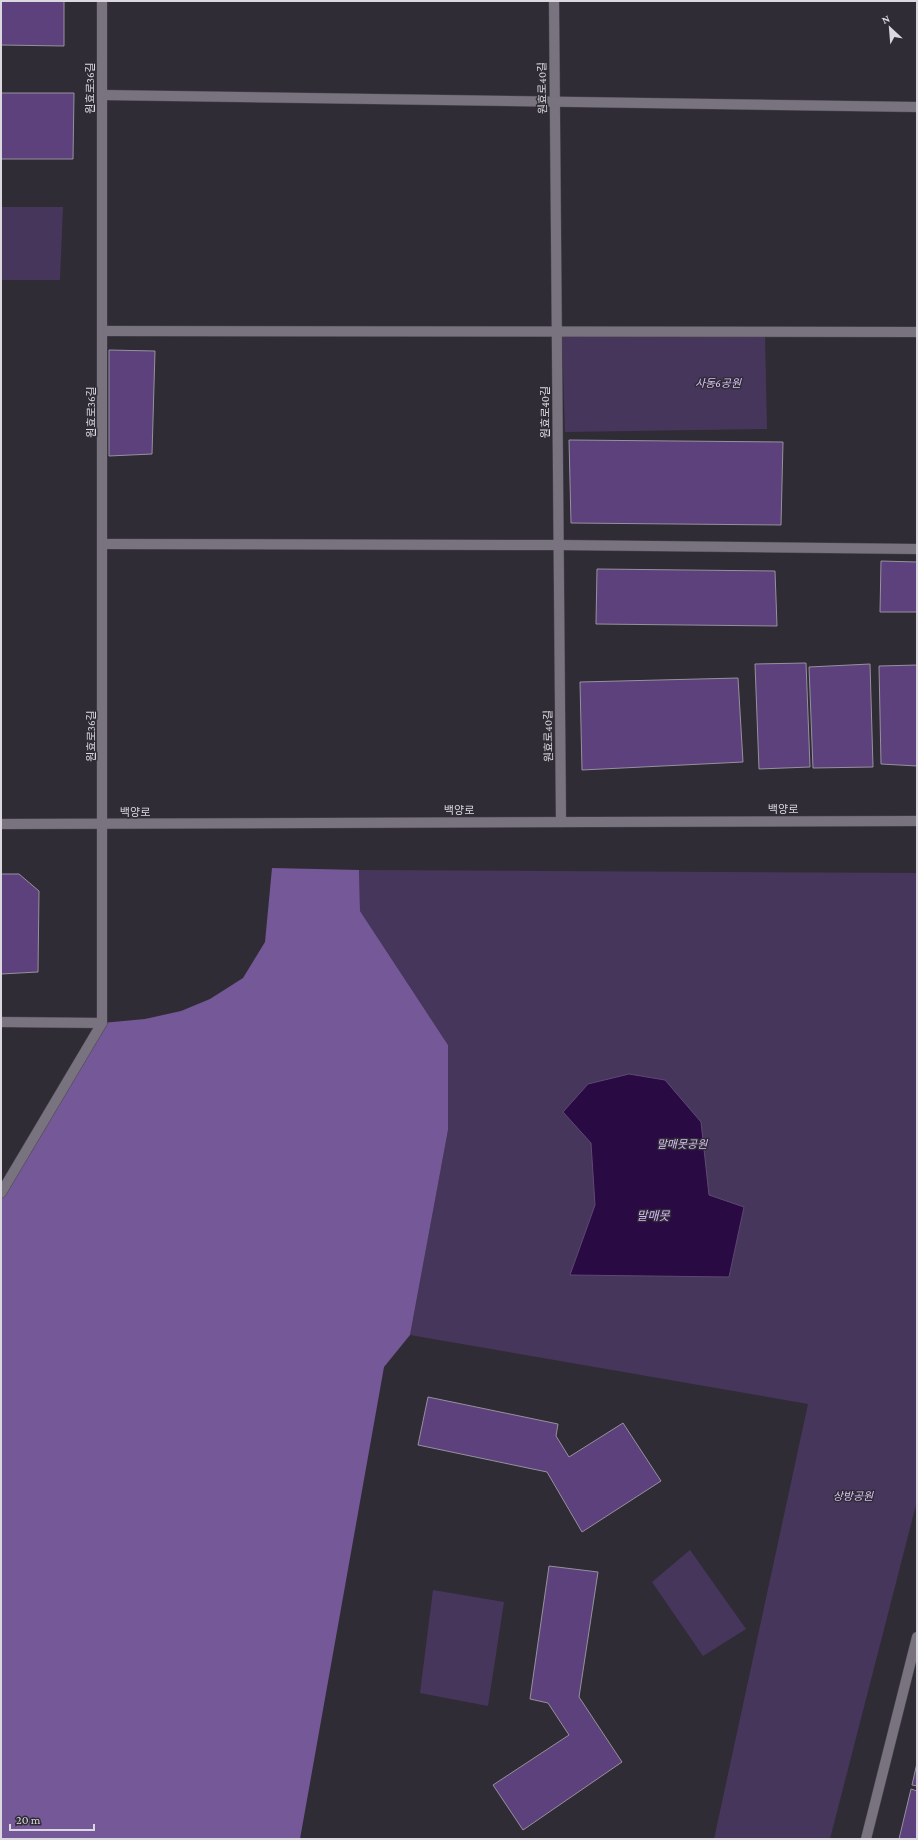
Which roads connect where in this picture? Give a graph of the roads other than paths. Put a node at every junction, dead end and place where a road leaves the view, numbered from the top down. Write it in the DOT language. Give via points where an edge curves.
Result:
graph roads {
  1 [pos="102,1"];
  2 [pos="554,1"];
  3 [pos="102,95"];
  4 [pos="554,101"];
  5 [pos="917,107"];
  6 [pos="102,331"];
  7 [pos="557,331"];
  8 [pos="917,332"];
  9 [pos="103,544"];
  10 [pos="558,545"];
  11 [pos="917,549"];
  12 [pos="917,820"];
  13 [pos="561,822"];
  14 [pos="1,824"];
  15 [pos="103,824"];
  16 [pos="1,1022"];
  17 [pos="102,1023"];
  18 [pos="1,1193"];
  19 [pos="917,1637"];
  20 [pos="866,1839"];
  1 -- 3 [label="street, 원효로36길"];
  2 -- 4 [label="street, 원효로40길"];
  3 -- 4 [label="street"];
  3 -- 6 [label="street, 원효로36길"];
  4 -- 5 [label="street"];
  4 -- 7 [label="street, 원효로40길"];
  6 -- 7 [label="street"];
  6 -- 9 [label="street, 원효로36길"];
  7 -- 8 [label="street"];
  7 -- 10 [label="street, 원효로40길"];
  9 -- 10 [label="street"];
  9 -- 15 [label="street, 원효로36길"];
  10 -- 11 [label="street"];
  10 -- 13 [label="street, 원효로40길"];
  12 -- 13 [label="street, 백양로"];
  13 -- 15 [label="street, 백양로"];
  14 -- 15 [label="street, 백양로"];
  15 -- 17 [label="street, 원효로36길"];
  16 -- 17 [label="street"];
  17 -- 18 [label="street"];
  19 -- 20 [label="street"];
}
